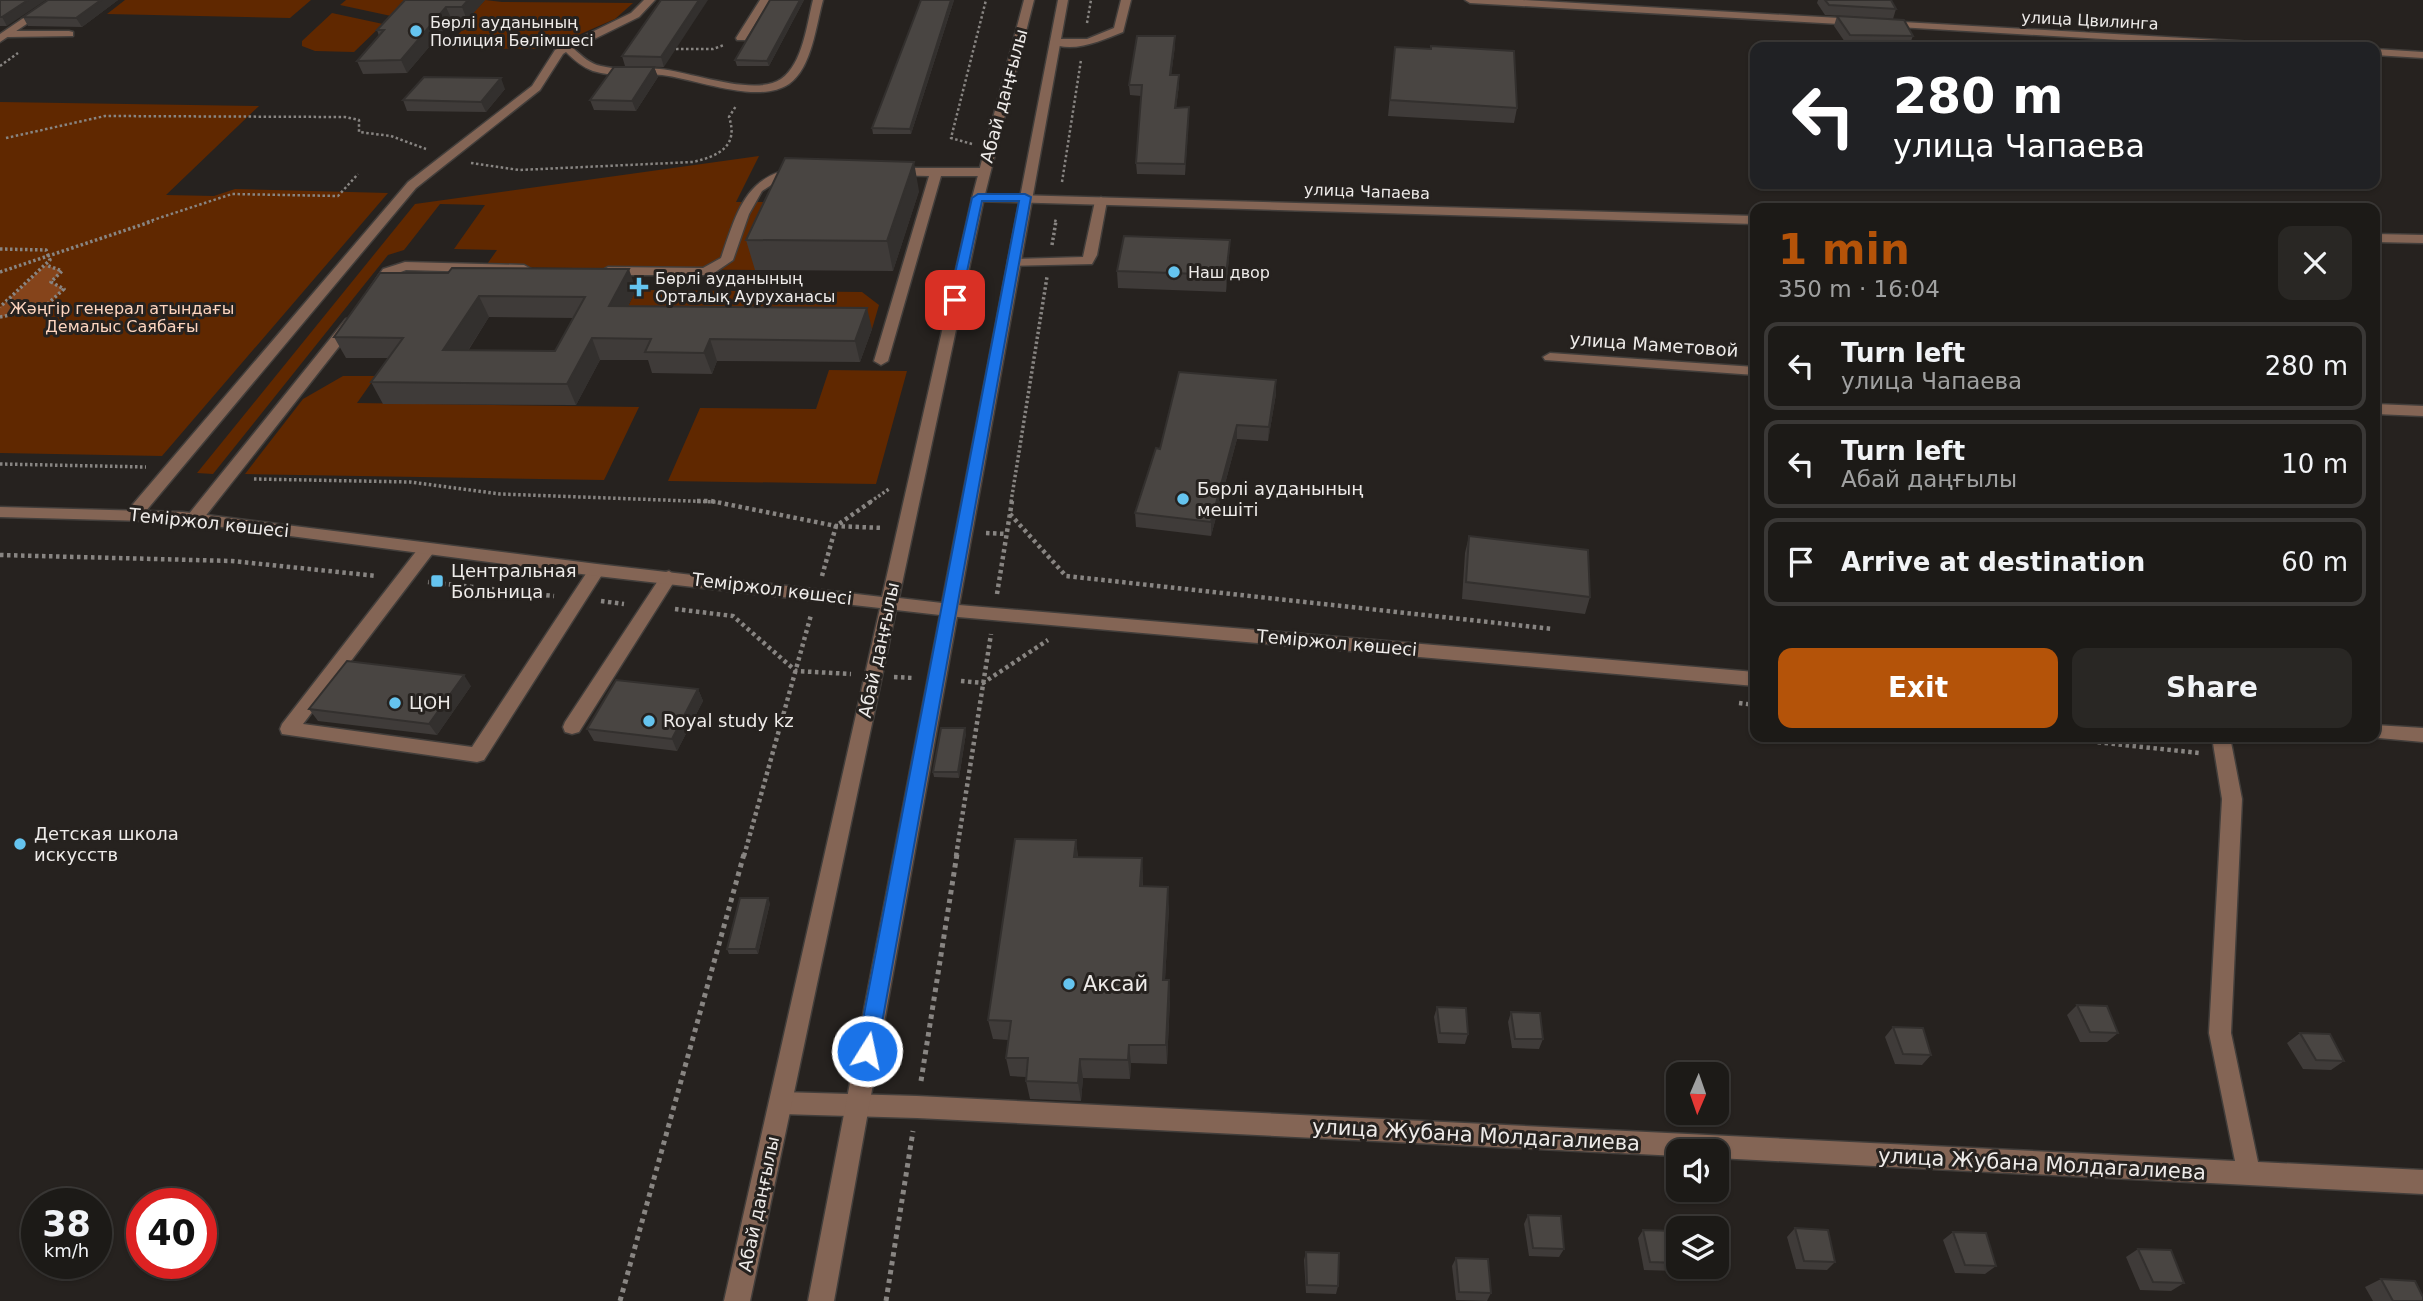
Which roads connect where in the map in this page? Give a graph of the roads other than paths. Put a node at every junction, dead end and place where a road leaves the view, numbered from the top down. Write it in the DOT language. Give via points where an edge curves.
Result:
graph roads {
  1 [pos="57,0"];
  2 [pos="650,0"];
  3 [pos="765,0"];
  4 [pos="818,0"];
  5 [pos="1029,0"];
  6 [pos="1063,0"];
  7 [pos="1126,0"];
  8 [pos="1469,0"];
  9 [pos="69,34"];
  10 [pos="4,37"];
  11 [pos="741,38"];
  12 [pos="1055,42"];
  13 [pos="2203,42"];
  14 [pos="567,47"];
  15 [pos="2380,52"];
  16 [pos="2423,55"];
  17 [pos="819,171"];
  18 [pos="871,172"];
  19 [pos="936,172"];
  20 [pos="984,173"];
  21 [pos="1025,197"];
  22 [pos="978,198"];
  23 [pos="1101,201"];
  24 [pos="1750,220"];
  25 [pos="2380,237"];
  26 [pos="2423,239"];
  27 [pos="1013,263"];
  28 [pos="537,269"];
  29 [pos="590,271"];
  30 [pos="1550,357"];
  31 [pos="881,362"];
  32 [pos="1750,371"];
  33 [pos="2380,409"];
  34 [pos="2423,411"];
  35 [pos="0,512"];
  36 [pos="134,514"];
  37 [pos="194,519"];
  38 [pos="427,549"];
  39 [pos="597,570"];
  40 [pos="669,577"];
  41 [pos="890,603"];
  42 [pos="947,610"];
  43 [pos="1750,679"];
  44 [pos="572,727"];
  45 [pos="2380,732"];
  46 [pos="2423,735"];
  47 [pos="2223,746"];
  48 [pos="781,1103"];
  49 [pos="858,1104"];
  50 [pos="2249,1174"];
  51 [pos="2423,1182"];
  52 [pos="737,1301"];
  53 [pos="821,1301"];
  1 -- 10 [label="street"];
  2 -- 14 [label="street" via="635,15"];
  3 -- 11 [label="street"];
  4 -- 14 [label="street" via="797,65 782,83 762,87 662,72 603,70 584,63"];
  5 -- 20 [label="street, Абай даңғылы"];
  6 -- 12 [label="street, Абай даңғылы"];
  7 -- 12 [label="street" via="1119,30 1108,37"];
  8 -- 13 [label="street, улица Цвилинга"];
  9 -- 10 [label="street"];
  12 -- 21 [label="street, Абай даңғылы"];
  14 -- 36 [label="street" via="552,59 537,88 412,185"];
  15 -- 16 [label="street"];
  17 -- 29 [label="street" via="772,175 760,183 727,260 706,272"];
  18 -- 19 [label="street"];
  19 -- 20 [label="street"];
  19 -- 31 [label="street"];
  20 -- 22 [label="street, Абай даңғылы"];
  21 -- 22 [label="street, улица Чапаева"];
  21 -- 23 [label="street, улица Чапаева"];
  21 -- 27 [label="street, Абай даңғылы"];
  22 -- 41 [label="street, Абай даңғылы"];
  23 -- 24 [label="street, улица Чапаева"];
  23 -- 27 [label="street" via="1087,261"];
  25 -- 26 [label="street"];
  27 -- 42 [label="street, Абай даңғылы"];
  28 -- 37 [label="street" via="395,268 388,272"];
  30 -- 32 [label="street, улица Маметовой"];
  33 -- 34 [label="street"];
  35 -- 36 [label="street, Теміржол көшесі"];
  36 -- 37 [label="street, Теміржол көшесі"];
  37 -- 38 [label="street, Теміржол көшесі"];
  38 -- 39 [label="street, Теміржол көшесі"];
  38 -- 39 [label="street" via="289,729 477,755"];
  39 -- 40 [label="street, Теміржол көшесі"];
  40 -- 41 [label="street, Теміржол көшесі"];
  40 -- 44 [label="street"];
  41 -- 42 [label="street, Теміржол көшесі"];
  41 -- 48 [label="street, Абай даңғылы"];
  42 -- 43 [label="street, Теміржол көшесі"];
  42 -- 49 [label="street, Абай даңғылы"];
  45 -- 46 [label="street"];
  47 -- 50 [label="street" via="2232,799 2220,1033"];
  48 -- 49 [label="street, улица Жубана Молдагалиева"];
  48 -- 52 [label="street, Абай даңғылы"];
  49 -- 50 [label="street, улица Жубана Молдагалиева"];
  49 -- 53 [label="street, Абай даңғылы"];
  50 -- 51 [label="street, улица Жубана Молдагалиева"];
}
